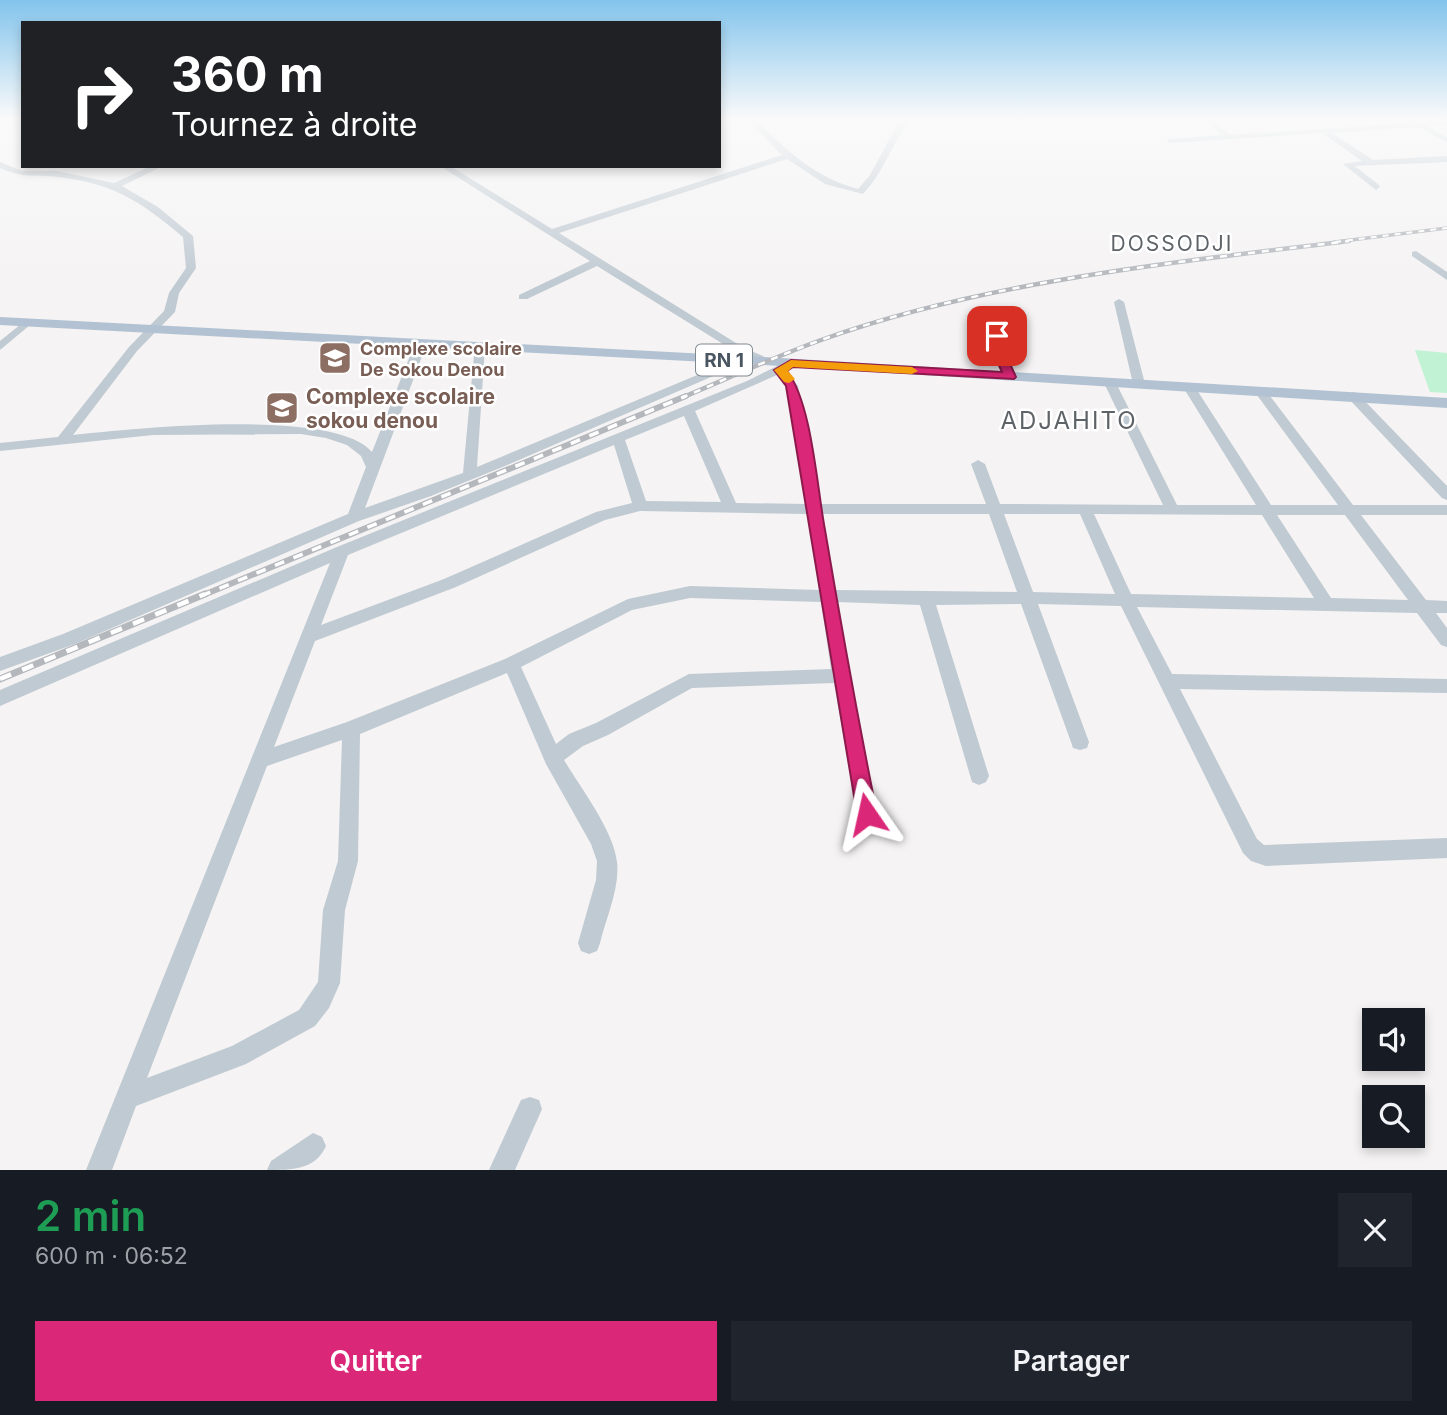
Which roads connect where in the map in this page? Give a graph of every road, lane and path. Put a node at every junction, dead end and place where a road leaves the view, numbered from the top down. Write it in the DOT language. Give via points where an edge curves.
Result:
graph roads {
  1 [pos="20,174"];
  2 [pos="142,174"];
  3 [pos="456,174"];
  4 [pos="733,174"];
  5 [pos="815,174"];
  6 [pos="873,174"];
  7 [pos="1358,174"];
  8 [pos="115,186"];
  9 [pos="1376,187"];
  10 [pos="550,233"];
  11 [pos="1416,254"];
  12 [pos="597,262"];
  13 [pos="1447,277"];
  14 [pos="523,298"];
  15 [pos="1119,302"];
  16 [pos="993,314"];
  17 [pos="0,321"];
  18 [pos="26,323"];
  19 [pos="155,327"];
  20 [pos="421,343"];
  21 [pos="0,347"];
  22 [pos="479,347"];
  23 [pos="737,357"];
  24 [pos="786,367"];
  25 [pos="1010,377"];
  26 [pos="1110,383"];
  27 [pos="1139,384"];
  28 [pos="1189,387"];
  29 [pos="1260,391"];
  30 [pos="1353,396"];
  31 [pos="1447,402"];
  32 [pos="688,410"];
  33 [pos="618,438"];
  34 [pos="62,440"];
  35 [pos="0,447"];
  36 [pos="978,464"];
  37 [pos="373,467"];
  38 [pos="470,475"];
  39 [pos="1447,495"];
  40 [pos="640,506"];
  41 [pos="732,508"];
  42 [pos="812,509"];
  43 [pos="993,510"];
  44 [pos="1085,510"];
  45 [pos="1172,510"];
  46 [pos="1268,510"];
  47 [pos="1352,510"];
  48 [pos="1447,510"];
  49 [pos="354,517"];
  50 [pos="342,551"];
  51 [pos="828,596"];
  52 [pos="1026,598"];
  53 [pos="926,599"];
  54 [pos="1126,600"];
  55 [pos="1327,605"];
  56 [pos="1423,606"];
  57 [pos="1447,607"];
  58 [pos="309,636"];
  59 [pos="69,639"];
  60 [pos="1447,640"];
  61 [pos="0,664"];
  62 [pos="511,664"];
  63 [pos="77,666"];
  64 [pos="841,676"];
  65 [pos="1167,681"];
  66 [pos="1447,686"];
  67 [pos="0,698"];
  68 [pos="351,729"];
  69 [pos="1080,742"];
  70 [pos="553,758"];
  71 [pos="260,760"];
  72 [pos="979,776"];
  73 [pos="867,814"];
  74 [pos="1447,848"];
  75 [pos="589,943"];
  76 [pos="128,1097"];
  77 [pos="530,1109"];
  78 [pos="313,1146"];
  79 [pos="99,1170"];
  80 [pos="280,1170"];
  81 [pos="502,1170"];
  1 -- 8 [label="street" via="57,174"];
  2 -- 8 [label="street"];
  3 -- 10 [label="street"];
  4 -- 10 [label="street"];
  5 -- 6 [label="street" via="860,192"];
  7 -- 9 [label="street"];
  8 -- 19 [label="street" via="155,209 188,236 191,268 174,293 169,312"];
  10 -- 12 [label="street"];
  11 -- 13 [label="street"];
  12 -- 14 [label="street"];
  12 -- 23 [label="street"];
  15 -- 27 [label="street"];
  16 -- 25 [label="street"];
  17 -- 18 [label="main road, RN 1"];
  18 -- 19 [label="main road, RN 1"];
  18 -- 21 [label="street"];
  19 -- 20 [label="main road, RN 1"];
  19 -- 34 [label="street"];
  20 -- 22 [label="main road, RN 1"];
  20 -- 37 [label="street"];
  22 -- 23 [label="main road, RN 1"];
  22 -- 38 [label="street"];
  23 -- 24 [label="main road, RN 1"];
  23 -- 38 [label="street"];
  24 -- 25 [label="main road, RN 1"];
  24 -- 32 [label="street"];
  24 -- 42 [label="street"];
  25 -- 26 [label="main road, RN 1"];
  26 -- 27 [label="main road, RN 1"];
  26 -- 45 [label="street"];
  27 -- 28 [label="main road, RN 1"];
  28 -- 29 [label="main road, RN 1"];
  28 -- 46 [label="street"];
  29 -- 30 [label="main road, RN 1"];
  29 -- 47 [label="street"];
  30 -- 31 [label="main road, RN 1"];
  30 -- 39 [label="street"];
  32 -- 33 [label="street"];
  32 -- 41 [label="street"];
  33 -- 40 [label="street"];
  33 -- 50 [label="street"];
  34 -- 35 [label="street"];
  34 -- 37 [label="street" via="194,429 302,430 349,442 365,451"];
  36 -- 43 [label="street"];
  37 -- 49 [label="street"];
  38 -- 49 [label="street"];
  40 -- 41 [label="street"];
  40 -- 58 [label="street" via="592,520 450,583"];
  41 -- 42 [label="street"];
  42 -- 43 [label="street"];
  42 -- 51 [label="street"];
  43 -- 44 [label="street"];
  43 -- 52 [label="street"];
  44 -- 45 [label="street"];
  44 -- 54 [label="street"];
  45 -- 46 [label="street"];
  46 -- 47 [label="street"];
  46 -- 55 [label="street"];
  47 -- 48 [label="street"];
  47 -- 56 [label="street"];
  49 -- 59 [label="street"];
  50 -- 58 [label="street"];
  50 -- 63 [label="street"];
  51 -- 53 [label="street"];
  51 -- 62 [label="street" via="690,592 646,599"];
  51 -- 64 [label="street"];
  52 -- 53 [label="street"];
  52 -- 54 [label="street"];
  52 -- 69 [label="street"];
  53 -- 72 [label="street"];
  54 -- 55 [label="street"];
  54 -- 65 [label="street"];
  55 -- 56 [label="street"];
  56 -- 57 [label="street"];
  56 -- 60 [label="street"];
  58 -- 71 [label="street"];
  59 -- 61 [label="street"];
  59 -- 63 [label="street"];
  62 -- 68 [label="street"];
  62 -- 70 [label="street"];
  63 -- 67 [label="street"];
  64 -- 70 [label="street" via="689,681 576,740"];
  64 -- 73 [label="street"];
  65 -- 66 [label="street"];
  65 -- 74 [label="street" via="1258,854"];
  68 -- 71 [label="street"];
  68 -- 76 [label="street" via="348,860 334,910 329,983 321,1000 307,1018 238,1056"];
  70 -- 75 [label="street" via="600,839 607,861"];
  71 -- 76 [label="street"];
  76 -- 79 [label="street"];
  77 -- 81 [label="street"];
  78 -- 80 [label="street"];
}
